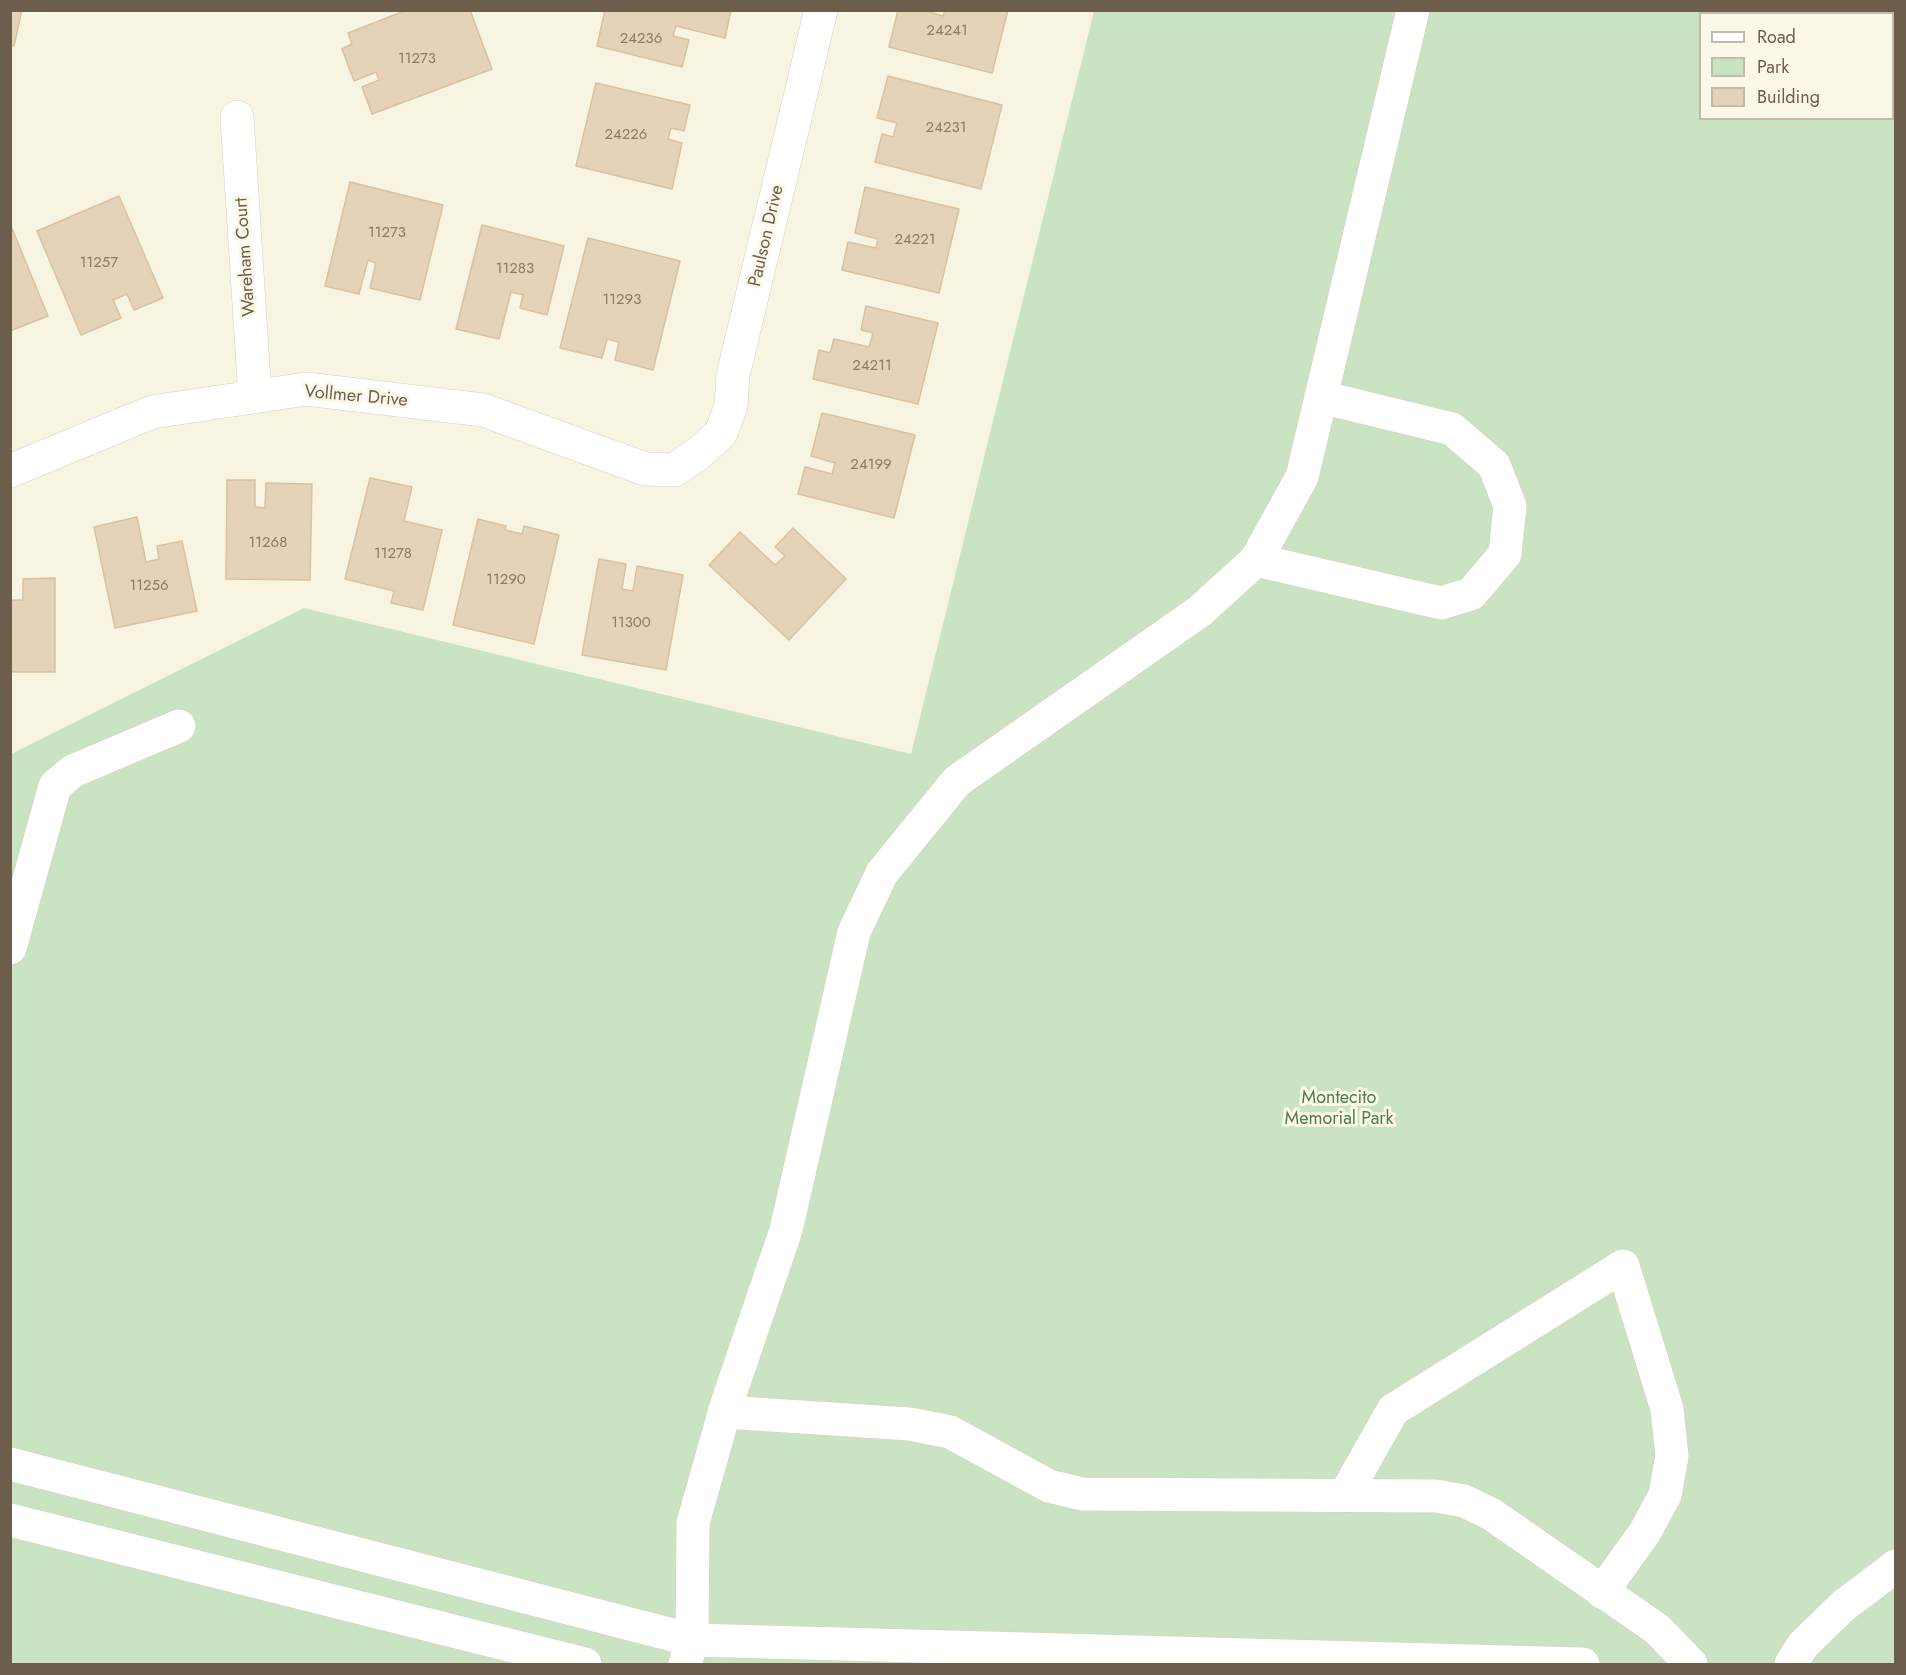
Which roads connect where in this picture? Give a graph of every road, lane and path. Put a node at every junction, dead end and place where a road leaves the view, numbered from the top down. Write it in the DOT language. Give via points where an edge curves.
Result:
graph roads {
  1 [pos="821,10"];
  2 [pos="1413,10"];
  3 [pos="237,117"];
  4 [pos="255,397"];
  5 [pos="1321,397"];
  6 [pos="699,453"];
  7 [pos="10,471"];
  8 [pos="1256,560"];
  9 [pos="179,726"];
  10 [pos="10,948"];
  11 [pos="724,1412"];
  12 [pos="10,1464"];
  13 [pos="1345,1495"];
  14 [pos="10,1520"];
  15 [pos="1896,1566"];
  16 [pos="1602,1592"];
  17 [pos="689,1652"];
  18 [pos="922,1655"];
  19 [pos="585,1665"];
  20 [pos="1583,1665"];
  21 [pos="1691,1665"];
  22 [pos="1791,1665"];
  1 -- 6 [label="street, Paulson Drive" via="733,375 731,405 721,433"];
  2 -- 5 [label="street"];
  3 -- 4 [label="street, Wareham Court"];
  4 -- 6 [label="street, Vollmer Drive" via="306,389 483,410 645,469 674,470"];
  4 -- 7 [label="street, Vollmer Drive" via="152,412"];
  5 -- 8 [label="street" via="1302,477"];
  5 -- 8 [label="street" via="1452,429 1494,465 1510,506 1505,554 1471,594 1441,603"];
  8 -- 11 [label="street" via="1200,611 957,781 882,873 854,932 786,1230"];
  9 -- 10 [label="street" via="73,771 55,786"];
  11 -- 13 [label="street" via="910,1424 950,1432 1049,1486 1082,1494"];
  11 -- 17 [label="street" via="693,1523"];
  12 -- 17 [label="street"];
  13 -- 16 [label="street" via="1436,1496 1464,1501 1491,1514"];
  13 -- 16 [label="street" via="1392,1410 1623,1266 1667,1409 1672,1456 1665,1495 1645,1532"];
  14 -- 19 [label="street"];
  15 -- 22 [label="street" via="1843,1606 1803,1645"];
  16 -- 21 [label="street" via="1656,1629"];
  17 -- 18 [label="street"];
  18 -- 20 [label="street"];
}
